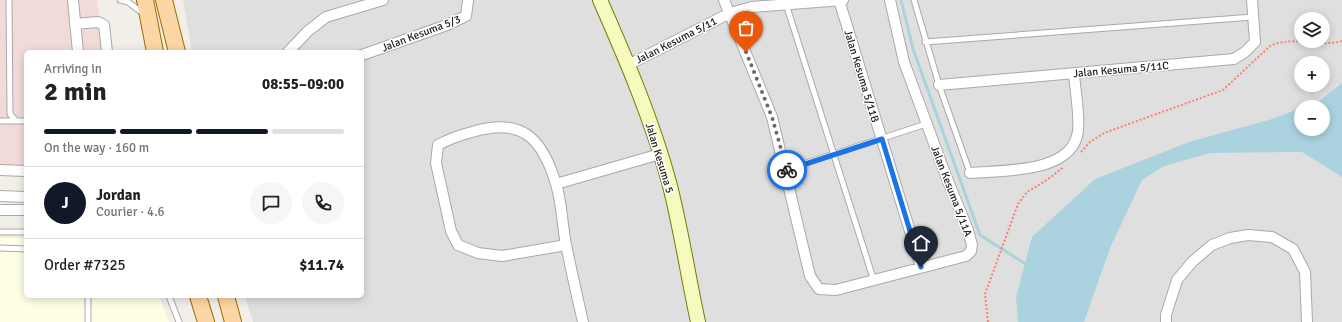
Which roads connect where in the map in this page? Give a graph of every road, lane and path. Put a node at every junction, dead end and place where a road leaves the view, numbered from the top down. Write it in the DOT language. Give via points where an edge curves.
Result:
graph roads {
  1 [pos="9,0"];
  2 [pos="73,0"];
  3 [pos="120,0"];
  4 [pos="145,0"];
  5 [pos="164,0"];
  6 [pos="383,0"];
  7 [pos="469,0"];
  8 [pos="600,0"];
  9 [pos="724,0"];
  10 [pos="839,0"];
  11 [pos="843,0"];
  12 [pos="890,0"];
  13 [pos="914,0"];
  14 [pos="1252,0"];
  15 [pos="786,4"];
  16 [pos="730,13"];
  17 [pos="148,17"];
  18 [pos="1253,17"];
  19 [pos="76,24"];
  20 [pos="171,32"];
  21 [pos="1342,41"];
  22 [pos="925,42"];
  23 [pos="154,48"];
  24 [pos="78,50"];
  25 [pos="107,50"];
  26 [pos="171,50"];
  27 [pos="177,50"];
  28 [pos="290,50"];
  29 [pos="364,54"];
  30 [pos="628,65"];
  31 [pos="1074,73"];
  32 [pos="939,86"];
  33 [pos="0,121"];
  34 [pos="16,121"];
  35 [pos="24,121"];
  36 [pos="926,124"];
  37 [pos="882,139"];
  38 [pos="660,154"];
  39 [pos="834,154"];
  40 [pos="1077,157"];
  41 [pos="1066,165"];
  42 [pos="0,170"];
  43 [pos="785,170"];
  44 [pos="24,171"];
  45 [pos="970,173"];
  46 [pos="556,184"];
  47 [pos="0,196"];
  48 [pos="24,197"];
  49 [pos="0,210"];
  50 [pos="24,210"];
  51 [pos="0,232"];
  52 [pos="24,232"];
  53 [pos="566,245"];
  54 [pos="0,248"];
  55 [pos="24,249"];
  56 [pos="921,267"];
  57 [pos="874,281"];
  58 [pos="88,298"];
  59 [pos="170,298"];
  60 [pos="199,298"];
  61 [pos="207,298"];
  62 [pos="88,322"];
  63 [pos="179,322"];
  64 [pos="206,322"];
  65 [pos="214,322"];
  66 [pos="583,322"];
  67 [pos="698,322"];
  68 [pos="988,322"];
  69 [pos="1166,322"];
  70 [pos="1306,322"];
  1 -- 34 [label="lane" via="9,106 10,114"];
  2 -- 19 [label="street"];
  3 -- 17 [label="lane" via="128,2"];
  4 -- 17 [label="main road"];
  5 -- 20 [label="main road"];
  6 -- 28 [label="street" via="326,17"];
  7 -- 29 [label="street, Jalan Kesuma 5/3" via="466,16"];
  8 -- 30 [label="street, Jalan Kesuma 5"];
  9 -- 16 [label="street, Jalan Kesuma 5/11A"];
  10 -- 11 [label="street, Jalan Kesuma 5/11"];
  10 -- 15 [label="street, Jalan Kesuma 5/11"];
  10 -- 37 [label="street, Jalan Kesuma 5/11B"];
  12 -- 36 [label="street, Jalan Kesuma 5/11A" via="904,62"];
  13 -- 22 [label="lane"];
  14 -- 18 [label="street, Jalan Kesuma 5/11C"];
  15 -- 16 [label="street, Jalan Kesuma 5/11" via="752,7"];
  15 -- 39 [label="lane"];
  16 -- 30 [label="street, Jalan Kesuma 5/11"];
  16 -- 43 [label="street, Jalan Kesuma 5/11A" via="772,117"];
  17 -- 23 [label="main road"];
  18 -- 22 [label="lane"];
  18 -- 31 [label="street, Jalan Kesuma 5/11C" via="1255,42 1234,58"];
  19 -- 24 [label="street"];
  19 -- 25 [label="street" via="98,22 104,25"];
  20 -- 26 [label="main road"];
  20 -- 27 [label="main road"];
  21 -- 40 [label="path" via="1320,44 1279,42 1270,46 1223,90 1104,133 1090,142"];
  22 -- 32 [label="lane"];
  30 -- 38 [label="street, Jalan Kesuma 5"];
  31 -- 32 [label="street, Jalan Kesuma 5/11C"];
  31 -- 45 [label="street" via="1078,130 1075,142 1067,152 1042,166"];
  32 -- 45 [label="lane"];
  33 -- 34 [label="lane"];
  34 -- 35 [label="lane"];
  36 -- 37 [label="lane"];
  36 -- 56 [label="street, Jalan Kesuma 5/11A" via="972,245 966,256"];
  37 -- 39 [label="lane"];
  37 -- 56 [label="street, Jalan Kesuma 5/11B"];
  38 -- 46 [label="street"];
  38 -- 67 [label="street, Jalan Kesuma 5" via="669,184"];
  39 -- 43 [label="lane"];
  39 -- 57 [label="lane"];
  41 -- 68 [label="path" via="1027,192 1018,204 984,294"];
  42 -- 44 [label="street"];
  43 -- 57 [label="street, Jalan Kesuma 5/11A" via="810,276 819,289 836,290"];
  46 -- 53 [label="street"];
  46 -- 53 [label="street" via="542,150 525,133 510,126 491,126 450,138 438,145 436,163 451,231 458,245 478,253 502,256"];
  47 -- 48 [label="street"];
  49 -- 50 [label="street"];
  51 -- 52 [label="lane"];
  53 -- 66 [label="street"];
  54 -- 55 [label="lane"];
  56 -- 57 [label="street, Jalan Kesuma 5/11A"];
  58 -- 62 [label="lane"];
  59 -- 63 [label="lane"];
  60 -- 64 [label="main road"];
  61 -- 65 [label="main road"];
  69 -- 70 [label="street" via="1177,280 1192,262 1212,245 1248,235 1272,237 1293,249 1305,272"];
}
